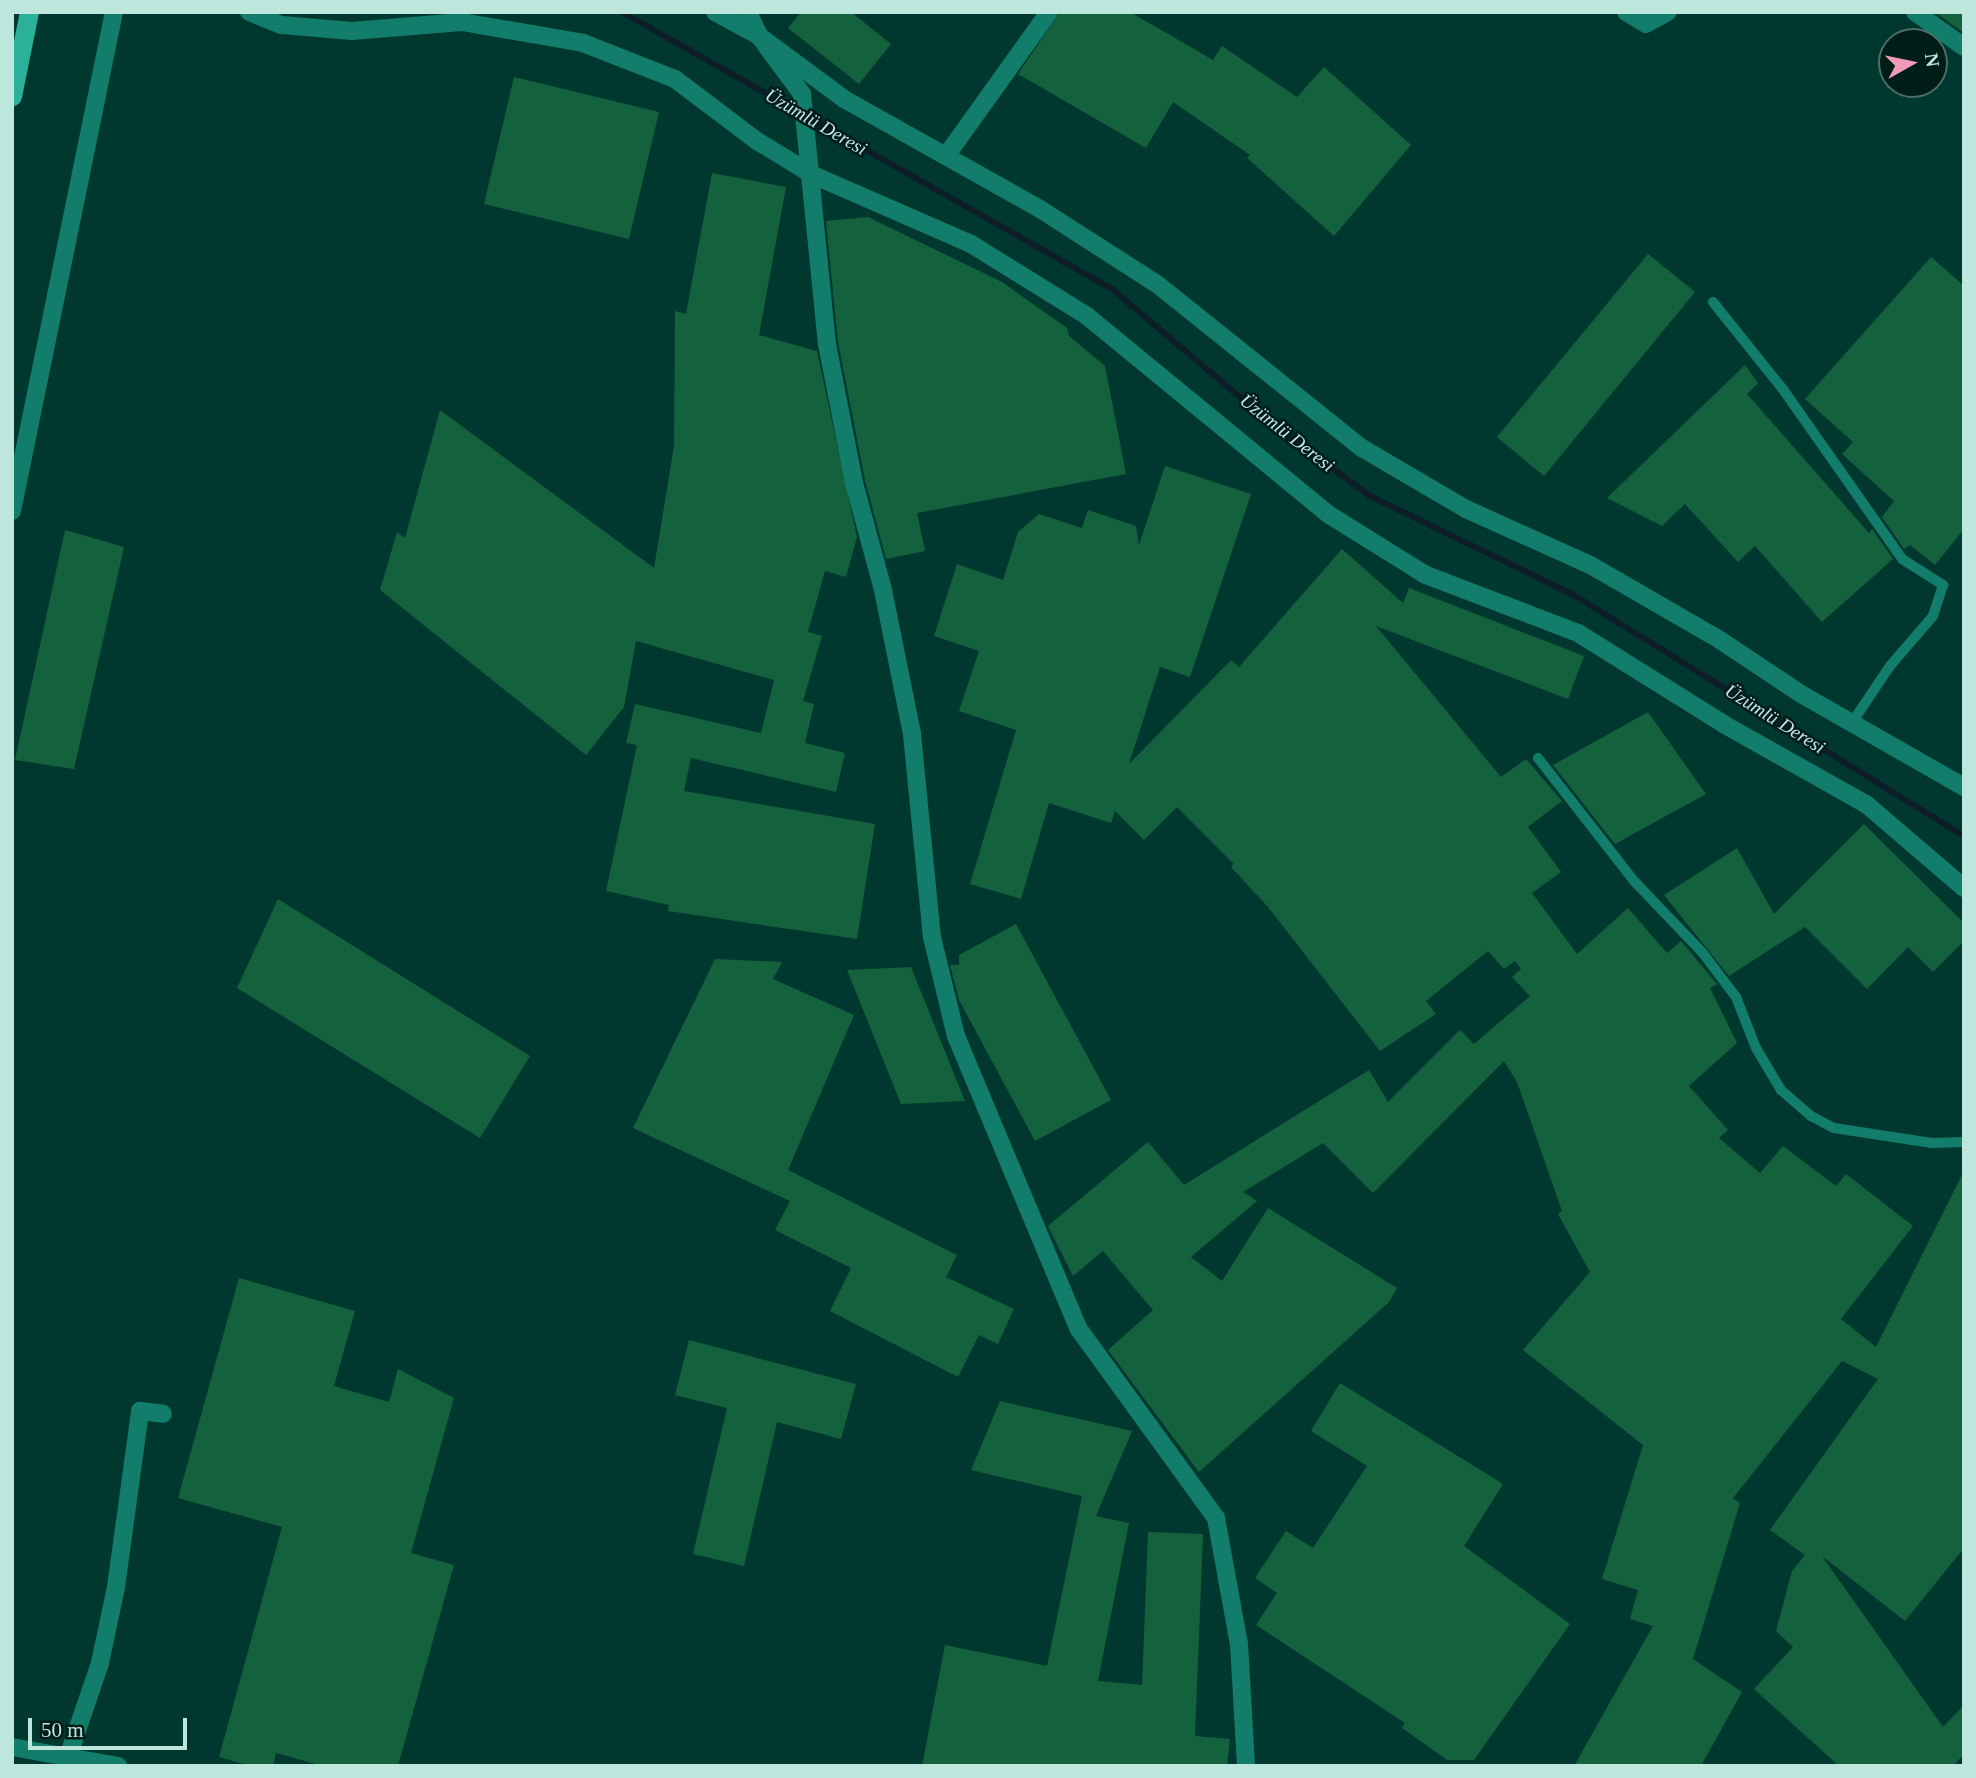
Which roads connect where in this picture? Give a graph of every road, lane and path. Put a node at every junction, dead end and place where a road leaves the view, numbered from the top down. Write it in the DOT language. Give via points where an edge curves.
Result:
graph roads {
  1 [pos="29,12"];
  2 [pos="114,12"];
  3 [pos="248,12"];
  4 [pos="715,12"];
  5 [pos="748,12"];
  6 [pos="1049,12"];
  7 [pos="1626,12"];
  8 [pos="1668,12"];
  9 [pos="1915,12"];
  10 [pos="759,36"];
  11 [pos="1964,47"];
  12 [pos="12,96"];
  13 [pos="946,156"];
  14 [pos="813,175"];
  15 [pos="1713,302"];
  16 [pos="12,511"];
  17 [pos="1851,724"];
  18 [pos="1538,758"];
  19 [pos="1964,787"];
  20 [pos="1964,888"];
  21 [pos="1964,1142"];
  22 [pos="163,1415"];
  23 [pos="12,1747"];
  24 [pos="68,1757"];
  25 [pos="118,1766"];
  26 [pos="1245,1766"];
  1 -- 12 [label="highway"];
  2 -- 16 [label="street"];
  3 -- 14 [label="street" via="282,25 352,31 462,22 583,43 675,79 757,141"];
  4 -- 10 [label="street"];
  5 -- 10 [label="street"];
  6 -- 13 [label="street"];
  7 -- 8 [label="street" via="1646,24"];
  9 -- 11 [label="street"];
  10 -- 13 [label="street" via="844,99"];
  10 -- 14 [label="street" via="802,100"];
  13 -- 17 [label="street" via="1157,284 1362,448 1466,509 1592,566"];
  14 -- 20 [label="street" via="971,244 1087,316 1328,514 1426,575 1578,633 1725,725 1866,804"];
  14 -- 26 [label="street" via="827,344 912,734 932,937 956,1036 1078,1328 1216,1518 1239,1644"];
  15 -- 17 [label="lane" via="1782,388 1902,559 1943,585 1933,617 1890,666"];
  17 -- 19 [label="street"];
  18 -- 21 [label="lane" via="1634,882 1722,979 1781,1090 1811,1116 1834,1128 1932,1143"];
  22 -- 24 [label="street" via="140,1411 100,1664"];
  23 -- 24 [label="street"];
  24 -- 25 [label="street"];
}
